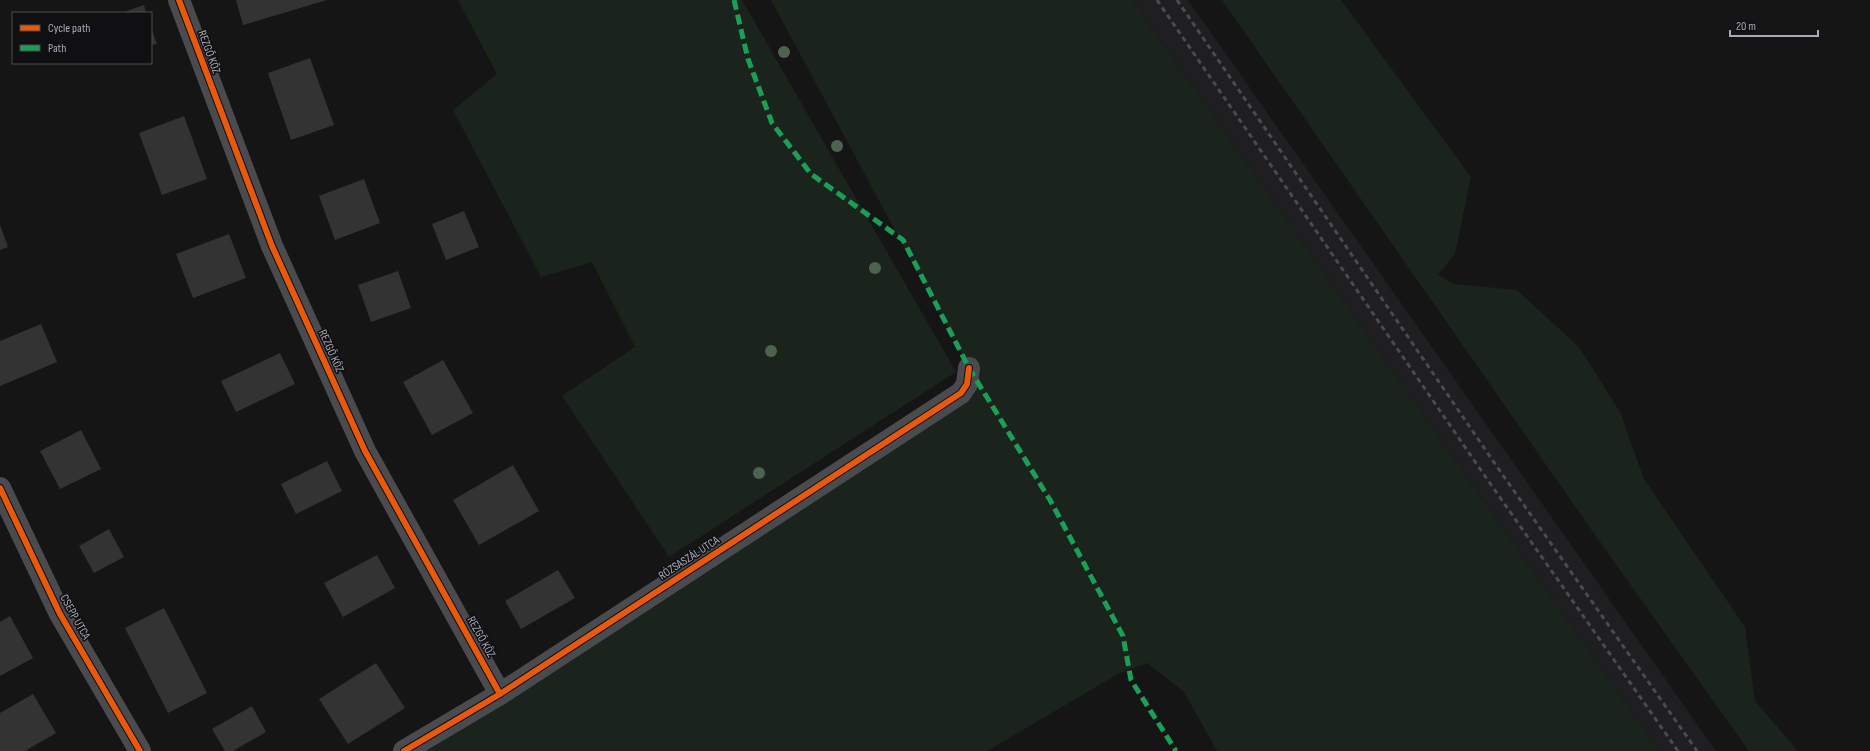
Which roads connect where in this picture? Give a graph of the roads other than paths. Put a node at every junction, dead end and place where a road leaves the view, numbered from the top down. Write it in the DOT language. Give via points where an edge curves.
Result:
graph roads {
  1 [pos="178,0"];
  2 [pos="969,368"];
  3 [pos="0,488"];
  4 [pos="500,694"];
  5 [pos="140,751"];
  6 [pos="404,751"];
  1 -- 4 [label="street, REZGŐ KÖZ" via="272,246 365,451"];
  2 -- 4 [label="street, RÓZSASZÁL UTCA" via="967,384 961,393"];
  3 -- 5 [label="street, CSEPP UTCA" via="60,614"];
  4 -- 6 [label="street, RÓZSASZÁL UTCA"];
}
